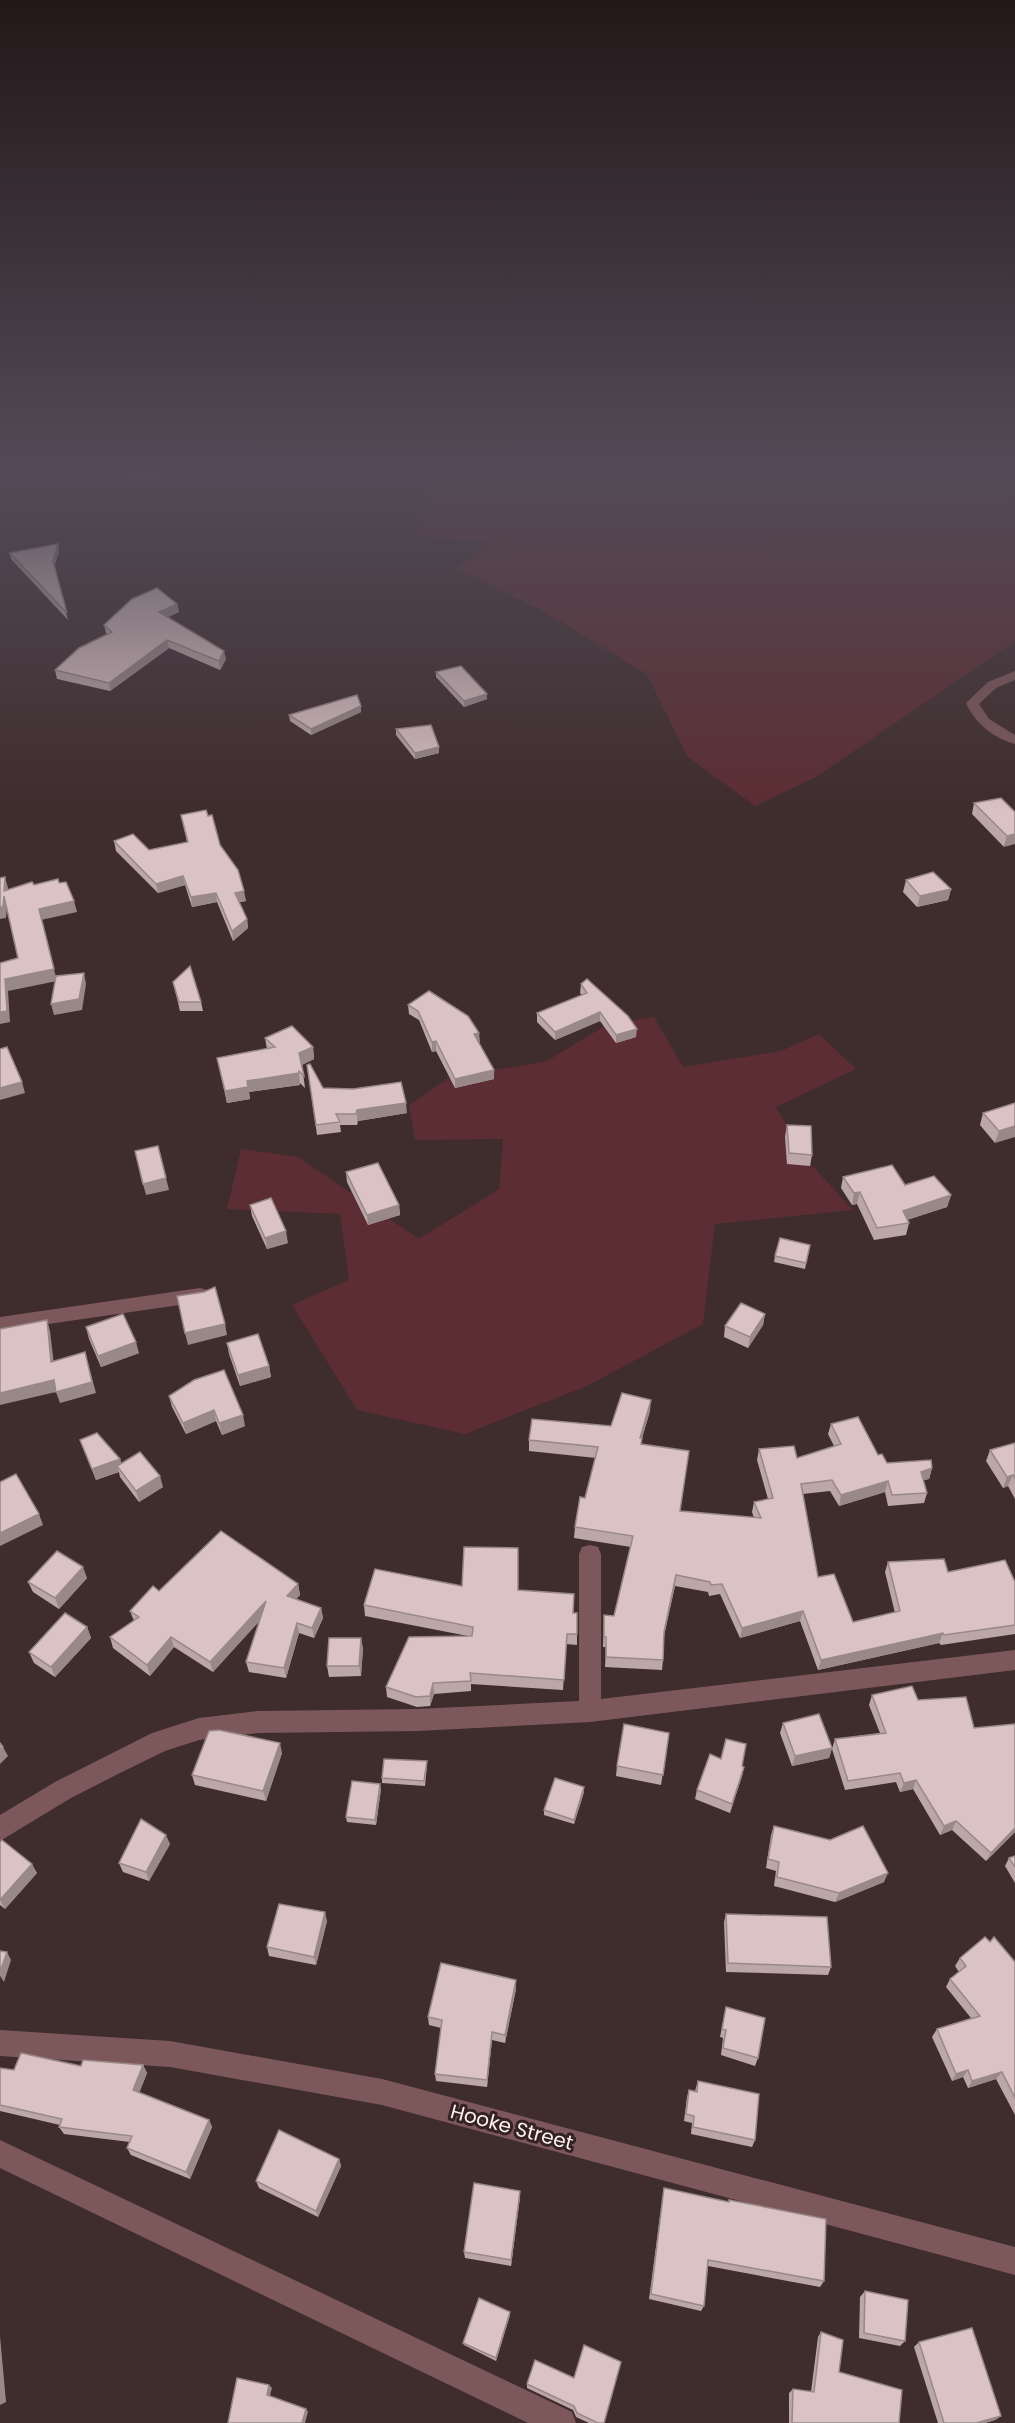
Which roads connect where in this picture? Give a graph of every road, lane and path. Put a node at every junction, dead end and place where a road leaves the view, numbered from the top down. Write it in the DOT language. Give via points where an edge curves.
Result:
graph roads {
  1 [pos="1015,675"];
  2 [pos="1015,740"];
  3 [pos="206,1294"];
  4 [pos="0,1324"];
  5 [pos="591,1554"];
  6 [pos="1015,1660"];
  7 [pos="590,1711"];
  8 [pos="0,1828"];
  9 [pos="0,2043"];
  10 [pos="0,2154"];
  11 [pos="1015,2261"];
  12 [pos="561,2423"];
  1 -- 2 [label="street" via="992,686 972,703 989,727"];
  3 -- 4 [label="street"];
  5 -- 7 [label="street"];
  6 -- 7 [label="street"];
  7 -- 8 [label="street" via="418,1720 258,1722 199,1729 160,1741 63,1790"];
  9 -- 11 [label="street, Hooke Street" via="170,2054 382,2092"];
  10 -- 12 [label="street"];
}
